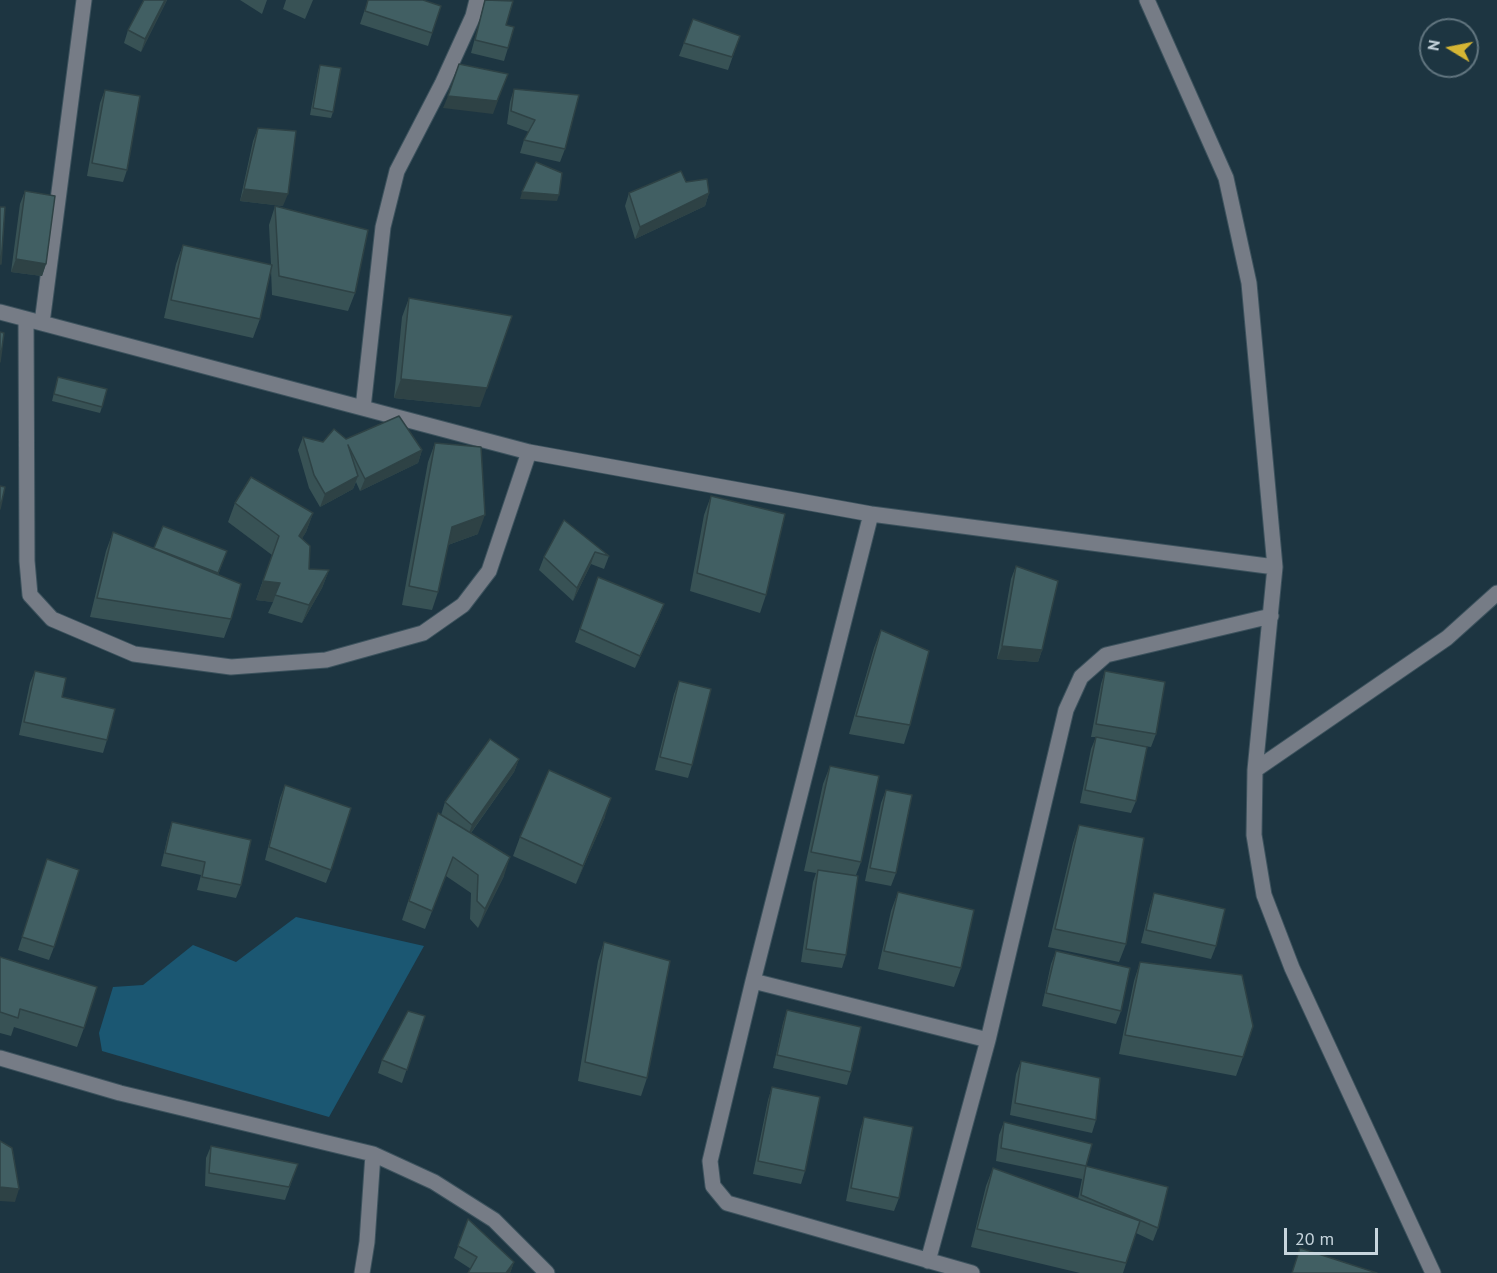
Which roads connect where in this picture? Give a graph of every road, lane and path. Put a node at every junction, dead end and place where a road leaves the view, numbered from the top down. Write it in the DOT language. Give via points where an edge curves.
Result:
graph roads {
  1 [pos="84,0"];
  2 [pos="477,0"];
  3 [pos="1147,0"];
  4 [pos="0,312"];
  5 [pos="26,319"];
  6 [pos="42,323"];
  7 [pos="363,408"];
  8 [pos="529,452"];
  9 [pos="872,514"];
  10 [pos="1275,567"];
  11 [pos="1497,593"];
  12 [pos="1270,616"];
  13 [pos="1255,770"];
  14 [pos="753,981"];
  15 [pos="988,1040"];
  16 [pos="0,1058"];
  17 [pos="373,1154"];
  18 [pos="928,1261"];
  19 [pos="362,1273"];
  20 [pos="547,1273"];
  21 [pos="972,1273"];
  22 [pos="1432,1273"];
  1 -- 6 [label="street"];
  2 -- 7 [label="street" via="447,75 397,171 383,227"];
  3 -- 10 [label="street" via="1226,178 1249,283"];
  4 -- 5 [label="street"];
  5 -- 6 [label="street"];
  5 -- 8 [label="street" via="30,595 52,619 134,654 231,667 315,661 423,633 463,605 489,572"];
  6 -- 7 [label="street"];
  7 -- 8 [label="street"];
  8 -- 9 [label="street"];
  9 -- 10 [label="street"];
  9 -- 14 [label="street"];
  10 -- 12 [label="street"];
  11 -- 13 [label="street" via="1447,638"];
  12 -- 13 [label="street"];
  12 -- 15 [label="street" via="1106,655 1081,677 1066,710"];
  13 -- 22 [label="street" via="1254,835 1264,895 1292,968"];
  14 -- 15 [label="street"];
  14 -- 18 [label="street" via="710,1161 713,1186 727,1203"];
  15 -- 18 [label="street"];
  16 -- 17 [label="street" via="120,1093"];
  17 -- 19 [label="street"];
  17 -- 20 [label="street" via="434,1182 494,1220"];
  18 -- 21 [label="street"];
}
